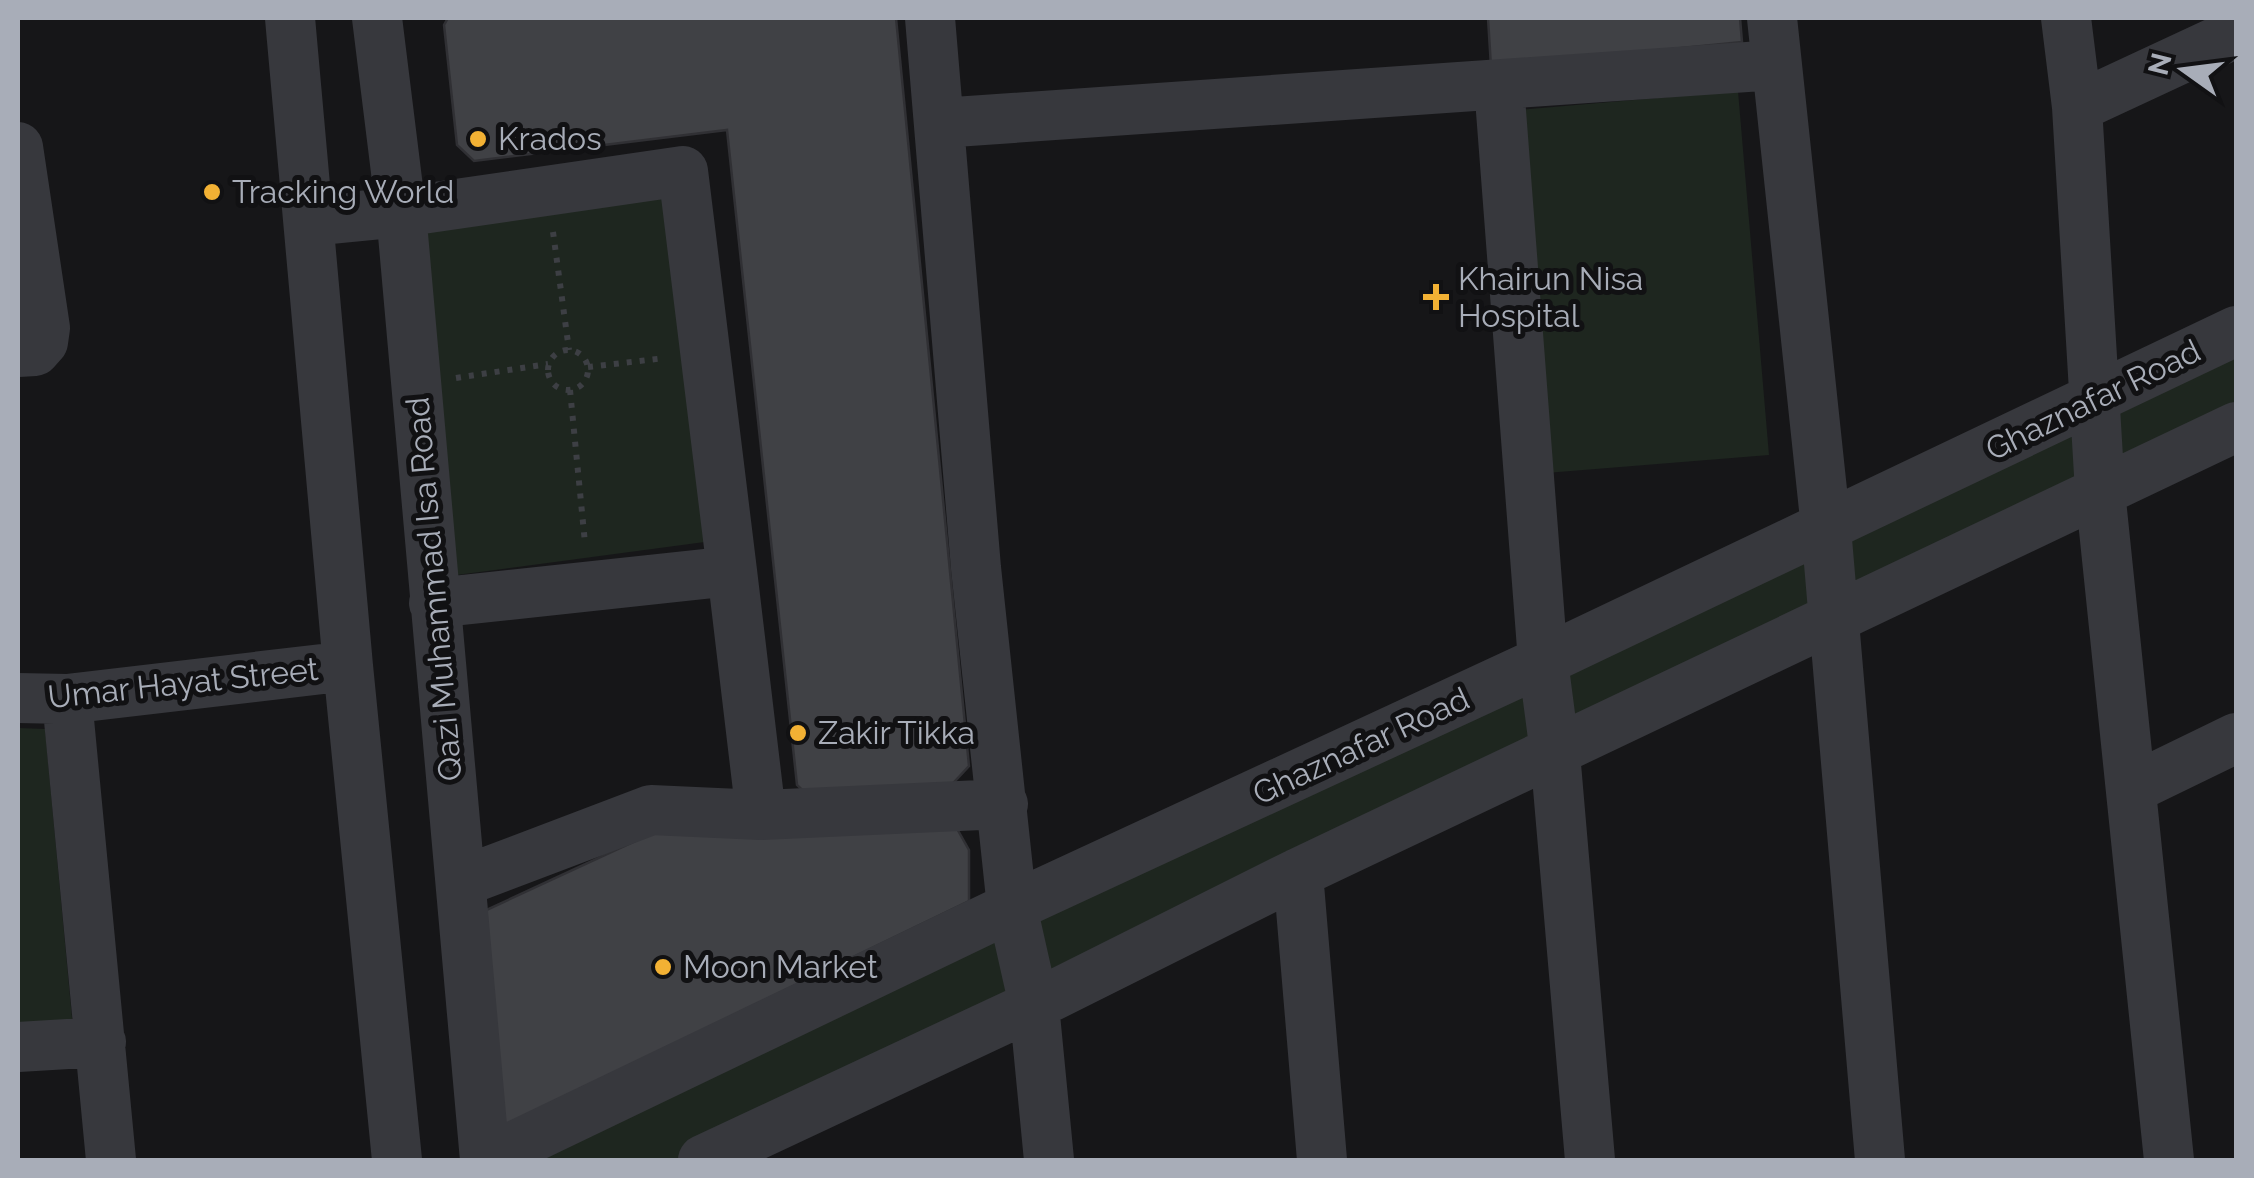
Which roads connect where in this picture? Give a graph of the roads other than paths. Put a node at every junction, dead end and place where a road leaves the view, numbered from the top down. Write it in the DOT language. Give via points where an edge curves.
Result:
graph roads {
  1 [pos="290,18"];
  2 [pos="377,18"];
  3 [pos="930,18"];
  4 [pos="2066,18"];
  5 [pos="2236,33"];
  6 [pos="1774,42"];
  7 [pos="1500,85"];
  8 [pos="2077,107"];
  9 [pos="940,123"];
  10 [pos="18,147"];
  11 [pos="401,212"];
  12 [pos="309,221"];
  13 [pos="2236,331"];
  14 [pos="18,352"];
  15 [pos="2096,398"];
  16 [pos="2236,427"];
  17 [pos="2100,491"];
  18 [pos="1826,528"];
  19 [pos="732,572"];
  20 [pos="434,603"];
  21 [pos="1834,617"];
  22 [pos="1543,661"];
  23 [pos="348,666"];
  24 [pos="18,698"];
  25 [pos="67,699"];
  26 [pos="2236,738"];
  27 [pos="1554,752"];
  28 [pos="2131,789"];
  29 [pos="1003,804"];
  30 [pos="761,815"];
  31 [pos="1298,872"];
  32 [pos="461,882"];
  33 [pos="1012,907"];
  34 [pos="1034,1005"];
  35 [pos="101,1042"];
  36 [pos="18,1047"];
  37 [pos="778,1144"];
  38 [pos="111,1160"];
  39 [pos="397,1160"];
  40 [pos="485,1160"];
  41 [pos="703,1160"];
  42 [pos="1049,1160"];
  43 [pos="1322,1160"];
  44 [pos="1590,1160"];
  45 [pos="1880,1160"];
  46 [pos="2169,1160"];
  1 -- 12 [label="street"];
  2 -- 11 [label="street, Qazi Muhammad Isa Road"];
  3 -- 9 [label="street"];
  4 -- 8 [label="street"];
  5 -- 8 [label="street"];
  6 -- 7 [label="street"];
  6 -- 18 [label="street"];
  7 -- 9 [label="street"];
  7 -- 22 [label="street"];
  8 -- 15 [label="street"];
  9 -- 29 [label="street" via="976,568"];
  10 -- 14 [label="street" via="45,328 35,352"];
  11 -- 12 [label="street"];
  11 -- 19 [label="street" via="683,170"];
  11 -- 20 [label="street, Qazi Muhammad Isa Road"];
  12 -- 23 [label="street"];
  13 -- 15 [label="street, Ghaznafar Road"];
  15 -- 17 [label="street"];
  15 -- 18 [label="street, Ghaznafar Road"];
  16 -- 17 [label="street"];
  17 -- 21 [label="street"];
  17 -- 28 [label="street"];
  18 -- 21 [label="street"];
  18 -- 22 [label="street, Ghaznafar Road"];
  19 -- 20 [label="street"];
  19 -- 30 [label="street"];
  20 -- 32 [label="street, Qazi Muhammad Isa Road"];
  21 -- 27 [label="street"];
  21 -- 45 [label="street"];
  22 -- 27 [label="street"];
  22 -- 33 [label="street, Ghaznafar Road"];
  23 -- 25 [label="street, Umar Hayat Street"];
  23 -- 39 [label="street"];
  24 -- 25 [label="street, Umar Hayat Street"];
  25 -- 35 [label="street"];
  26 -- 28 [label="street"];
  27 -- 31 [label="street"];
  27 -- 44 [label="street"];
  28 -- 46 [label="street"];
  29 -- 30 [label="street"];
  29 -- 33 [label="street"];
  30 -- 32 [label="street" via="650,810"];
  31 -- 34 [label="street"];
  31 -- 43 [label="street"];
  32 -- 40 [label="street, Qazi Muhammad Isa Road"];
  33 -- 34 [label="street"];
  33 -- 40 [label="street, Ghaznafar Road"];
  34 -- 37 [label="street"];
  34 -- 42 [label="street"];
  35 -- 36 [label="street"];
  35 -- 38 [label="street"];
  37 -- 41 [label="street"];
}
